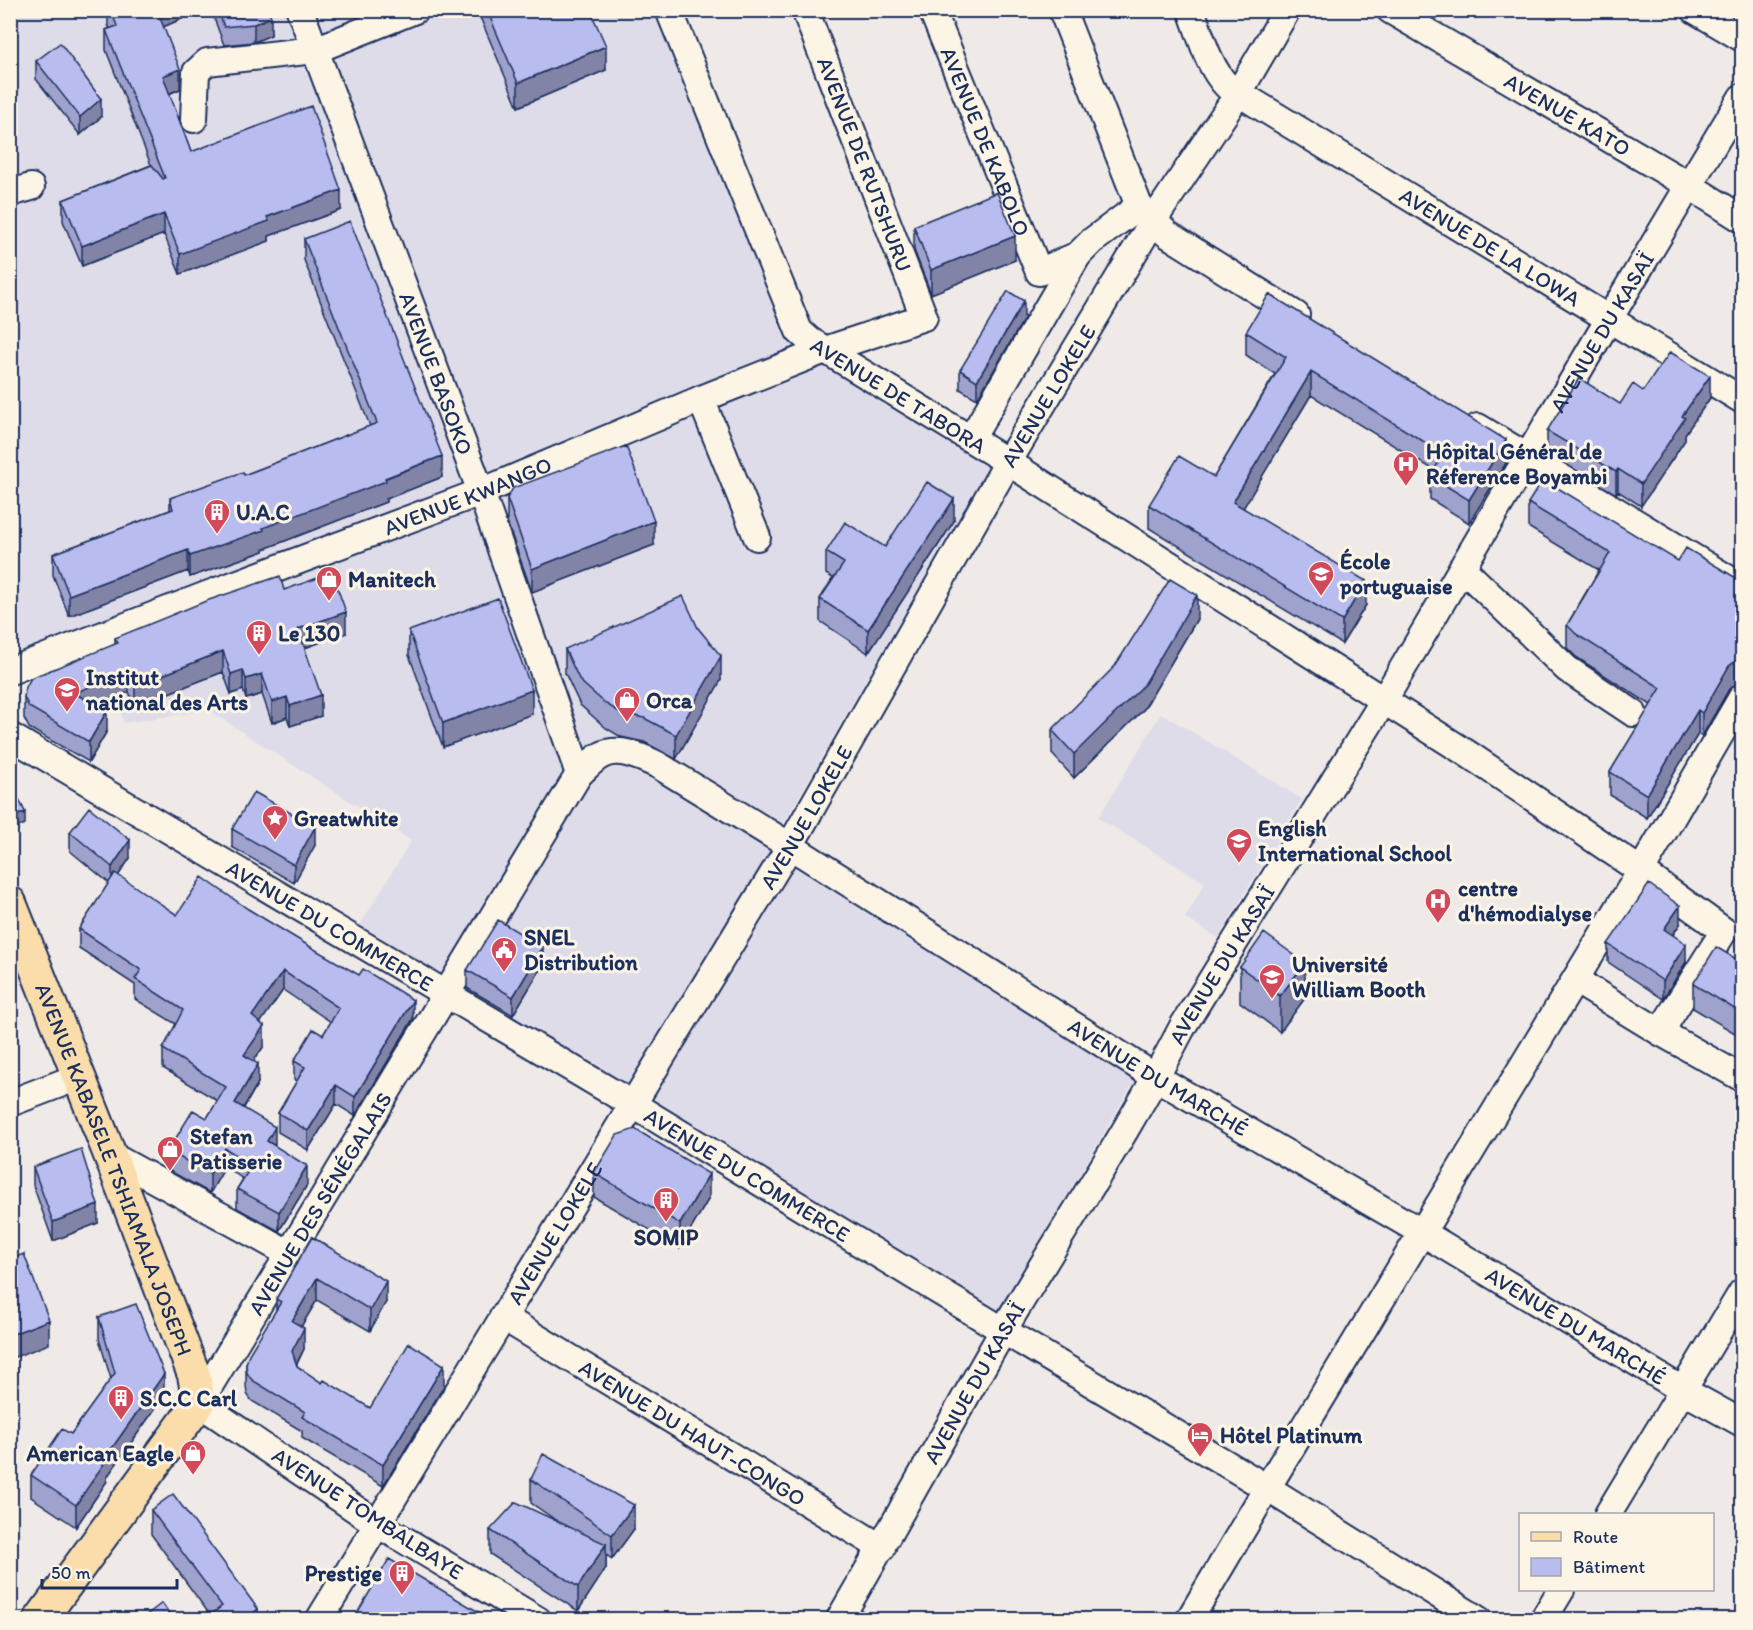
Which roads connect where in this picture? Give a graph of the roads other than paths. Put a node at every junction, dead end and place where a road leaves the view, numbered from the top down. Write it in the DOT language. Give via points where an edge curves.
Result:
graph roads {
  1 [pos="300,10"];
  2 [pos="415,10"];
  3 [pos="669,10"];
  4 [pos="805,10"];
  5 [pos="932,10"];
  6 [pos="1062,10"];
  7 [pos="1191,10"];
  8 [pos="1287,10"];
  9 [pos="1390,10"];
  10 [pos="1695,10"];
  11 [pos="1743,38"];
  12 [pos="315,50"];
  13 [pos="1238,94"];
  14 [pos="1743,97"];
  15 [pos="194,118"];
  16 [pos="1690,186"];
  17 [pos="1146,213"];
  18 [pos="1743,219"];
  19 [pos="1078,255"];
  20 [pos="924,317"];
  21 [pos="1609,319"];
  22 [pos="1314,326"];
  23 [pos="825,350"];
  24 [pos="701,399"];
  25 [pos="1743,400"];
  26 [pos="1456,414"];
  27 [pos="971,439"];
  28 [pos="1527,458"];
  29 [pos="1008,462"];
  30 [pos="482,492"];
  31 [pos="757,537"];
  32 [pos="1462,568"];
  33 [pos="1743,587"];
  34 [pos="10,671"];
  35 [pos="1743,697"];
  36 [pos="1384,700"];
  37 [pos="1633,713"];
  38 [pos="10,736"];
  39 [pos="579,774"];
  40 [pos="790,846"];
  41 [pos="1641,871"];
  42 [pos="10,903"];
  43 [pos="1575,980"];
  44 [pos="447,995"];
  45 [pos="1660,1032"];
  46 [pos="78,1077"];
  47 [pos="1157,1078"];
  48 [pos="1743,1078"];
  49 [pos="10,1103"];
  50 [pos="632,1104"];
  51 [pos="110,1155"];
  52 [pos="1423,1233"];
  53 [pos="290,1254"];
  54 [pos="1743,1292"];
  55 [pos="503,1317"];
  56 [pos="1004,1331"];
  57 [pos="1683,1391"];
  58 [pos="200,1403"];
  59 [pos="1743,1423"];
  60 [pos="1267,1488"];
  61 [pos="1609,1513"];
  62 [pos="376,1523"];
  63 [pos="882,1548"];
  64 [pos="1560,1591"];
  65 [pos="850,1616"];
  66 [pos="40,1620"];
  67 [pos="319,1620"];
  68 [pos="538,1620"];
  69 [pos="1189,1620"];
  70 [pos="1479,1620"];
  71 [pos="1543,1620"];
  1 -- 12 [label="street, AVENUE BASOKO"];
  2 -- 12 [label="street"];
  3 -- 23 [label="street, AVENUE DE TABORA" via="799,331"];
  4 -- 20 [label="street, AVENUE DE RUTSHURU"];
  5 -- 19 [label="street, AVENUE DE KABOLO" via="1039,272"];
  6 -- 17 [label="street"];
  7 -- 13 [label="street, AVENUE DE LA LOWA" via="1218,78"];
  8 -- 13 [label="street, AVENUE LOKELE"];
  9 -- 16 [label="street, AVENUE KATO"];
  10 -- 11 [label="street"];
  12 -- 15 [label="street" via="207,62 196,72"];
  12 -- 30 [label="street, AVENUE BASOKO"];
  13 -- 17 [label="street, AVENUE LOKELE"];
  13 -- 21 [label="street, AVENUE DE LA LOWA"];
  14 -- 16 [label="street, AVENUE DU KASAÏ"];
  16 -- 18 [label="street, AVENUE KATO"];
  16 -- 21 [label="street, AVENUE DU KASAÏ"];
  17 -- 19 [label="street" via="1092,241"];
  17 -- 22 [label="street" via="1167,234"];
  17 -- 29 [label="street, AVENUE LOKELE"];
  19 -- 27 [label="street"];
  20 -- 23 [label="street, AVENUE KWANGO"];
  21 -- 25 [label="street, AVENUE DE LA LOWA"];
  21 -- 28 [label="street, AVENUE DU KASAÏ"];
  23 -- 24 [label="street, AVENUE KWANGO"];
  23 -- 27 [label="street, AVENUE DE TABORA"];
  24 -- 30 [label="street, AVENUE KWANGO"];
  24 -- 31 [label="street"];
  26 -- 28 [label="street"];
  27 -- 29 [label="street, AVENUE DE TABORA"];
  28 -- 32 [label="street, AVENUE DU KASAÏ"];
  28 -- 33 [label="street"];
  29 -- 36 [label="street, AVENUE DE TABORA"];
  29 -- 40 [label="street, AVENUE LOKELE"];
  30 -- 34 [label="street, AVENUE KWANGO"];
  30 -- 39 [label="street, AVENUE BASOKO"];
  32 -- 36 [label="street, AVENUE DU KASAÏ"];
  32 -- 37 [label="street" via="1567,669"];
  35 -- 41 [label="street"];
  36 -- 41 [label="street, AVENUE DE TABORA"];
  36 -- 47 [label="street, AVENUE DU KASAÏ" via="1189,1017"];
  38 -- 44 [label="street, AVENUE DU COMMERCE"];
  39 -- 40 [label="street, AVENUE DU MARCHÉ" via="603,754 636,755"];
  39 -- 44 [label="street, AVENUE DES SÉNÉGALAIS"];
  40 -- 47 [label="street, AVENUE DU MARCHÉ"];
  40 -- 50 [label="street, AVENUE LOKELE"];
  41 -- 43 [label="street"];
  41 -- 45 [label="street, AVENUE DE TABORA" via="1724,931"];
  42 -- 46 [label="main road, AVENUE KABASELE TSHIAMALA JOSEPH"];
  43 -- 45 [label="street"];
  43 -- 52 [label="street"];
  44 -- 50 [label="street, AVENUE DU COMMERCE"];
  44 -- 53 [label="street, AVENUE DES SÉNÉGALAIS"];
  45 -- 48 [label="street"];
  46 -- 49 [label="street"];
  46 -- 51 [label="main road, AVENUE KABASELE TSHIAMALA JOSEPH"];
  47 -- 52 [label="street, AVENUE DU MARCHÉ"];
  47 -- 56 [label="street, AVENUE DU KASAÏ"];
  50 -- 55 [label="street, AVENUE LOKELE"];
  50 -- 56 [label="street, AVENUE DU COMMERCE"];
  51 -- 53 [label="street"];
  51 -- 58 [label="main road, AVENUE KABASELE TSHIAMALA JOSEPH" via="194,1375"];
  52 -- 57 [label="street, AVENUE DU MARCHÉ"];
  52 -- 60 [label="street"];
  53 -- 58 [label="street, AVENUE DES SÉNÉGALAIS"];
  54 -- 57 [label="street"];
  55 -- 62 [label="street, AVENUE LOKELE"];
  55 -- 63 [label="street, AVENUE DU HAUT-CONGO"];
  56 -- 60 [label="street, AVENUE DU COMMERCE"];
  56 -- 63 [label="street, AVENUE DU KASAÏ"];
  57 -- 59 [label="street, AVENUE DU MARCHÉ"];
  57 -- 61 [label="street"];
  58 -- 62 [label="street, AVENUE TOMBALBAYE"];
  58 -- 66 [label="main road, AVENUE DES SÉNÉGALAIS"];
  60 -- 69 [label="street"];
  60 -- 70 [label="street, AVENUE DU COMMERCE"];
  62 -- 67 [label="street, AVENUE LOKELE"];
  62 -- 68 [label="street, AVENUE TOMBALBAYE"];
  63 -- 65 [label="street, AVENUE DU KASAÏ"];
  64 -- 71 [label="street"];
}
